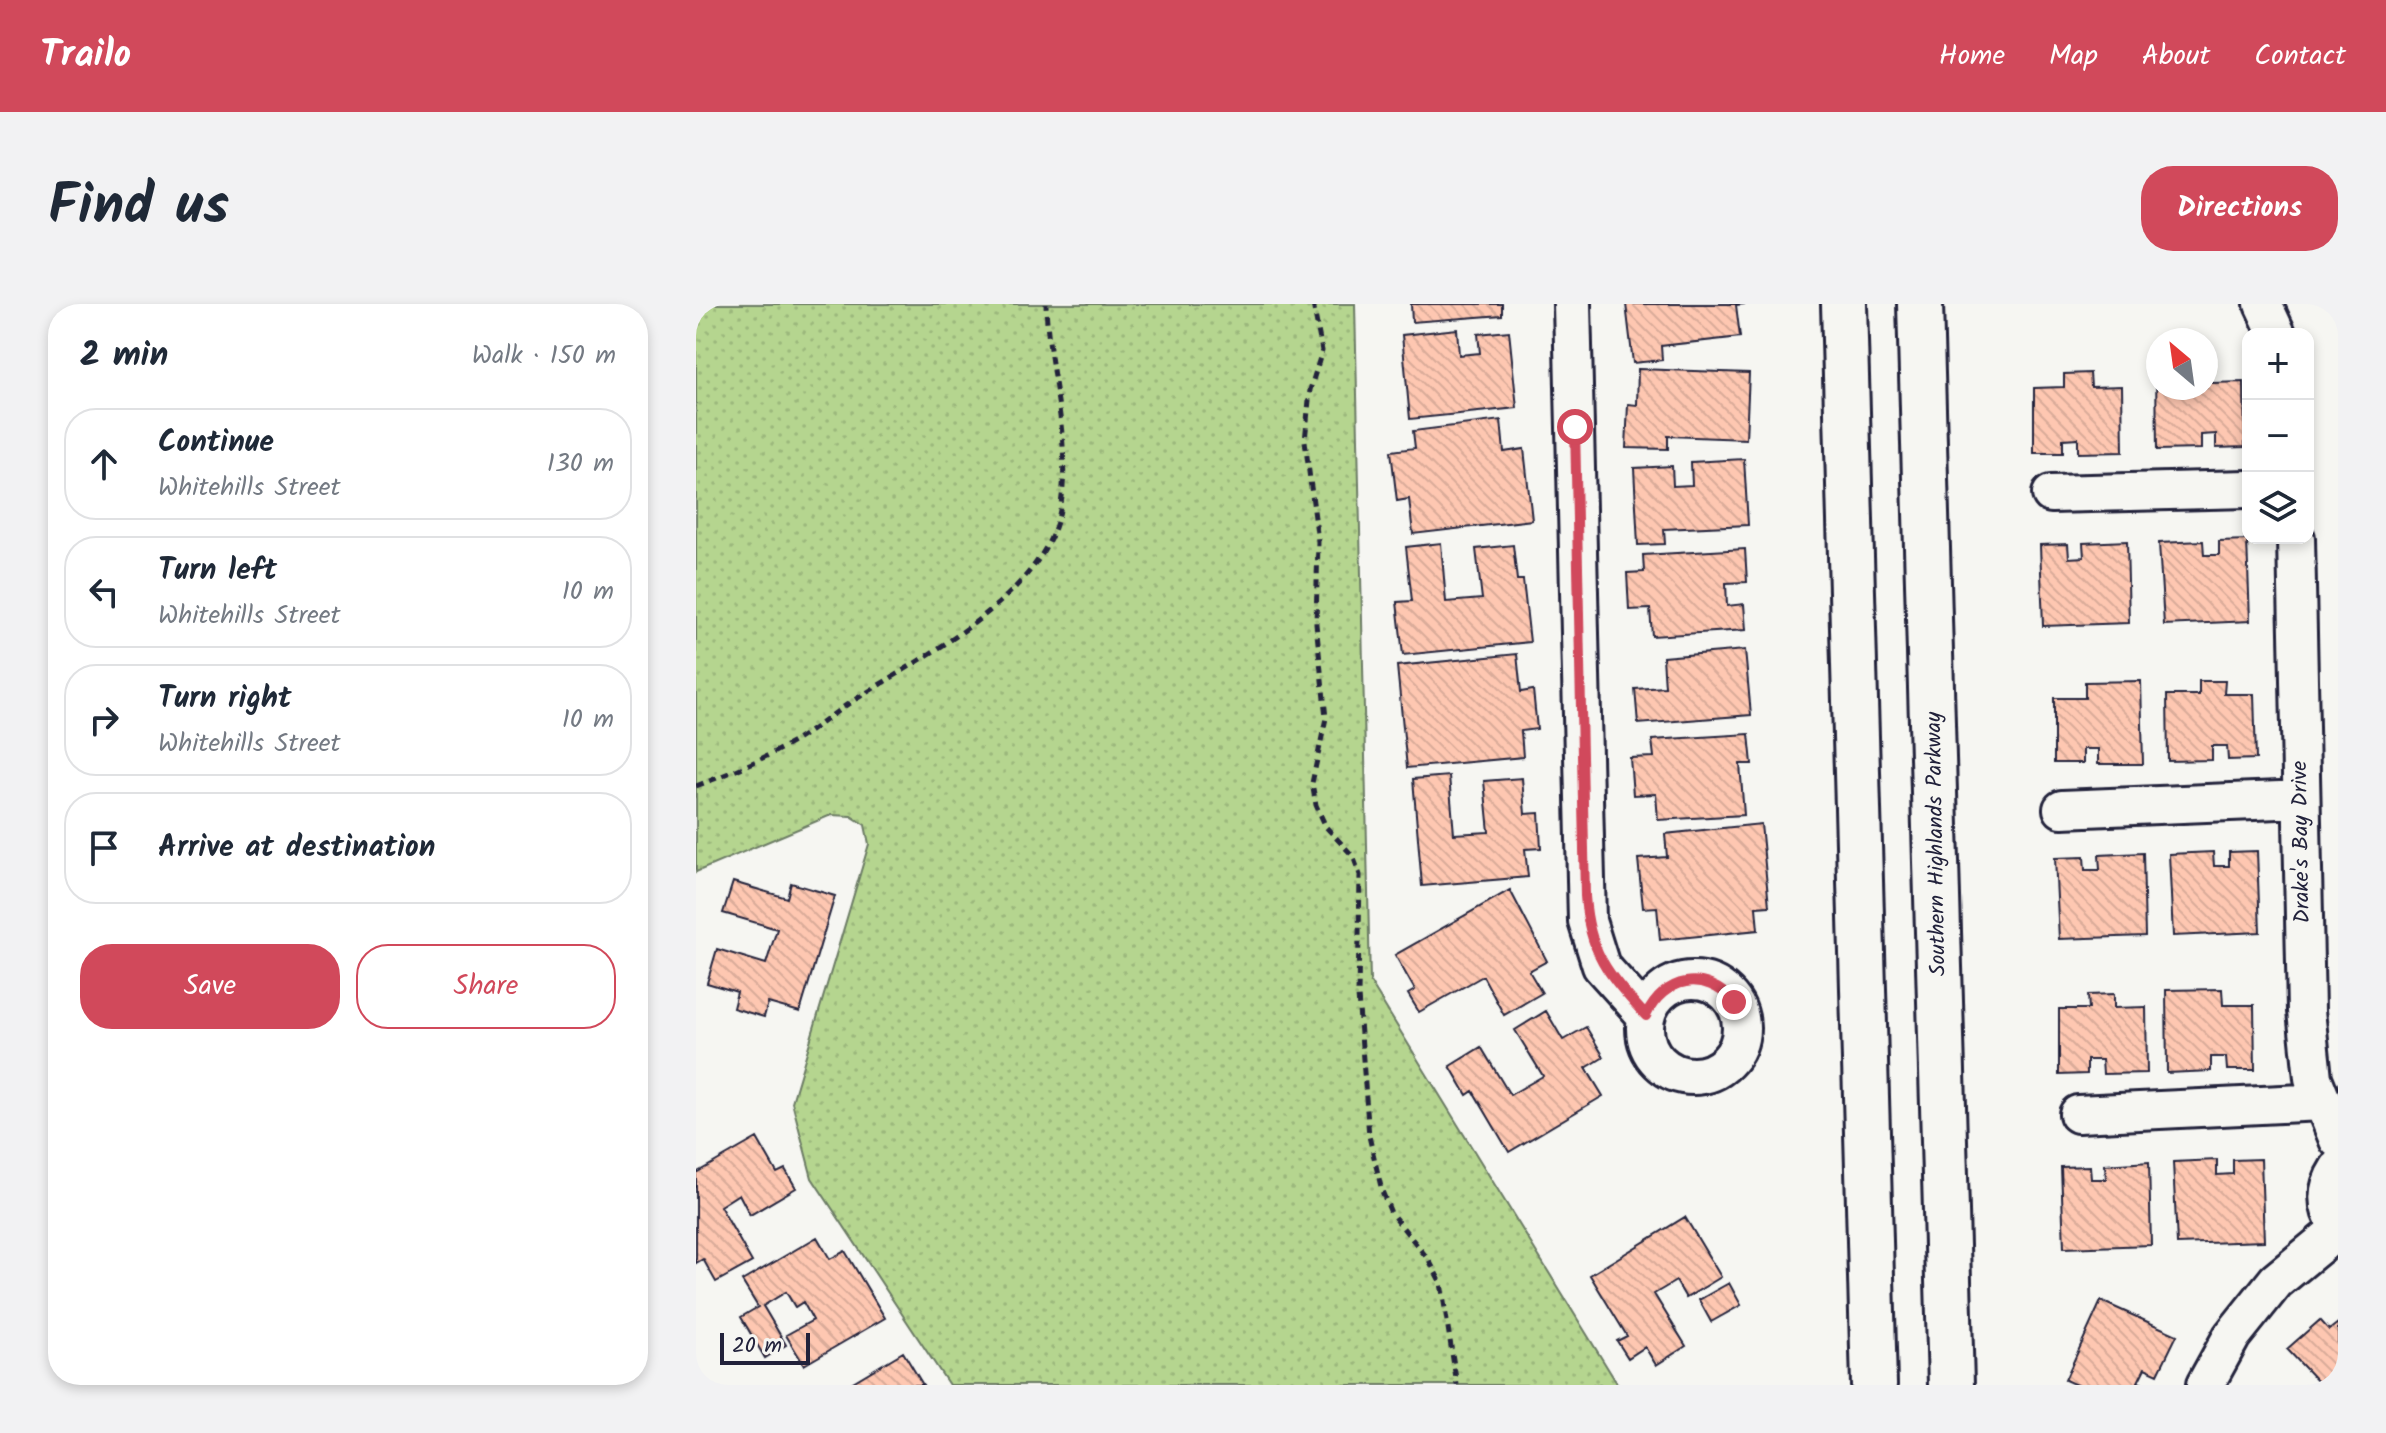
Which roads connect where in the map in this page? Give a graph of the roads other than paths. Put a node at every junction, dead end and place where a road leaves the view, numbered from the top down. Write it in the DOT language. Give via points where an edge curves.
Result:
graph roads {
  1 [pos="1572,304"];
  2 [pos="1844,304"];
  3 [pos="1920,304"];
  4 [pos="2263,304"];
  5 [pos="2274,328"];
  6 [pos="2242,489"];
  7 [pos="2051,494"];
  8 [pos="2296,544"];
  9 [pos="2301,799"];
  10 [pos="2062,809"];
  11 [pos="1646,1016"];
  12 [pos="2322,1102"];
  13 [pos="2078,1114"];
  14 [pos="2338,1140"];
  15 [pos="2338,1169"];
  16 [pos="2338,1229"];
  17 [pos="1874,1385"];
  18 [pos="1951,1385"];
  19 [pos="2205,1385"];
  1 -- 11 [label="street" via="1587,921 1601,966"];
  2 -- 17 [label="main road"];
  3 -- 18 [label="main road, Southern Highlands Parkway"];
  4 -- 5 [label="street"];
  6 -- 7 [label="street"];
  8 -- 9 [label="street, Drake's Bay Drive"];
  9 -- 10 [label="street"];
  9 -- 12 [label="street, Drake's Bay Drive" via="2306,1011 2313,1078"];
  12 -- 13 [label="street"];
  12 -- 14 [label="street, Drake's Bay Drive"];
  15 -- 16 [label="street" via="2327,1200"];
  16 -- 19 [label="street" via="2276,1281 2232,1336"];
}
